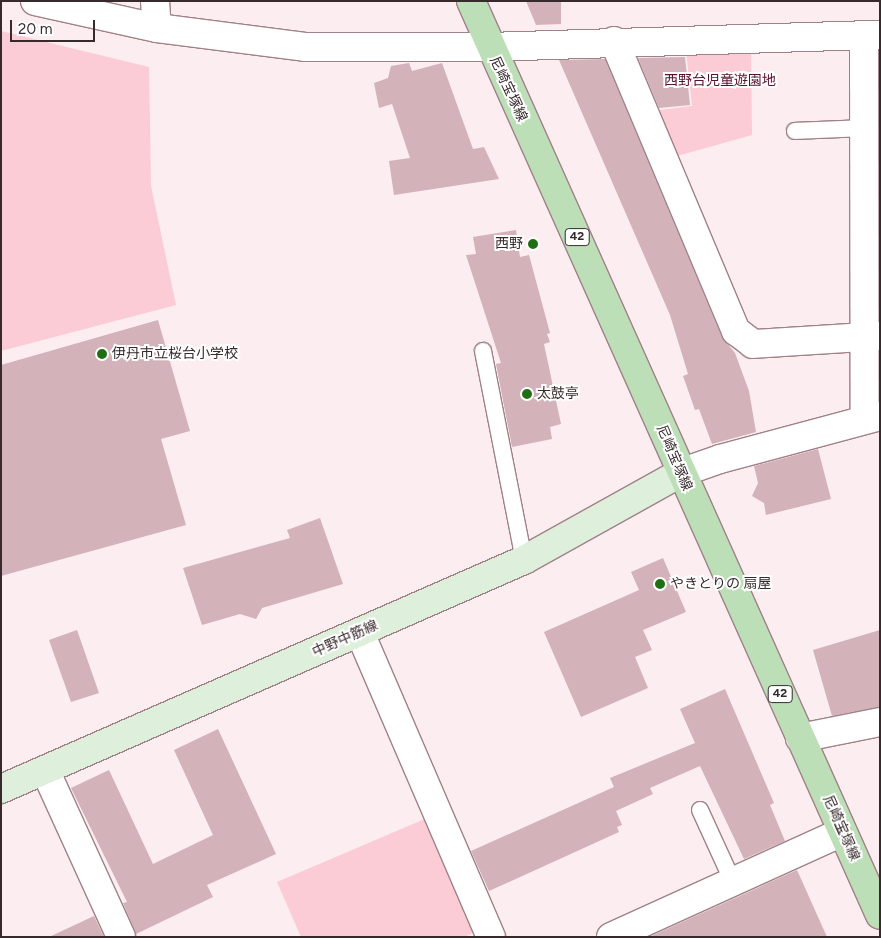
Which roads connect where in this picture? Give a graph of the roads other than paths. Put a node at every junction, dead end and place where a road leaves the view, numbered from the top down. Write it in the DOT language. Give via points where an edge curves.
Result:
graph roads {
  1 [pos="34,1"];
  2 [pos="154,1"];
  3 [pos="471,1"];
  4 [pos="157,28"];
  5 [pos="872,35"];
  6 [pos="614,41"];
  7 [pos="489,48"];
  8 [pos="864,128"];
  9 [pos="795,131"];
  10 [pos="872,337"];
  11 [pos="483,352"];
  12 [pos="872,417"];
  13 [pos="680,473"];
  14 [pos="524,560"];
  15 [pos="360,633"];
  16 [pos="880,722"];
  17 [pos="800,738"];
  18 [pos="45,770"];
  19 [pos="1,789"];
  20 [pos="700,810"];
  21 [pos="842,832"];
  22 [pos="733,882"];
  23 [pos="880,915"];
  24 [pos="121,937"];
  25 [pos="491,937"];
  26 [pos="611,937"];
  1 -- 4 [label="street"];
  2 -- 4 [label="street"];
  3 -- 7 [label="main road, 尼崎宝塚線 / 42"];
  4 -- 7 [label="street" via="305,47"];
  5 -- 6 [label="street"];
  5 -- 8 [label="street"];
  6 -- 7 [label="street"];
  6 -- 10 [label="street" via="736,331 753,344"];
  7 -- 13 [label="main road, 尼崎宝塚線 / 42" via="608,304"];
  8 -- 9 [label="lane"];
  8 -- 10 [label="street"];
  10 -- 12 [label="street"];
  11 -- 14 [label="lane"];
  12 -- 13 [label="street"];
  13 -- 14 [label="main road, 中野中筋線"];
  13 -- 17 [label="main road, 尼崎宝塚線 / 42"];
  14 -- 15 [label="main road, 中野中筋線"];
  15 -- 18 [label="main road, 中野中筋線"];
  15 -- 25 [label="street"];
  16 -- 17 [label="street"];
  17 -- 21 [label="main road, 尼崎宝塚線 / 42"];
  18 -- 19 [label="main road, 中野中筋線"];
  18 -- 24 [label="street"];
  20 -- 22 [label="lane"];
  21 -- 22 [label="street"];
  21 -- 23 [label="main road, 尼崎宝塚線 / 42"];
  22 -- 26 [label="street"];
}
